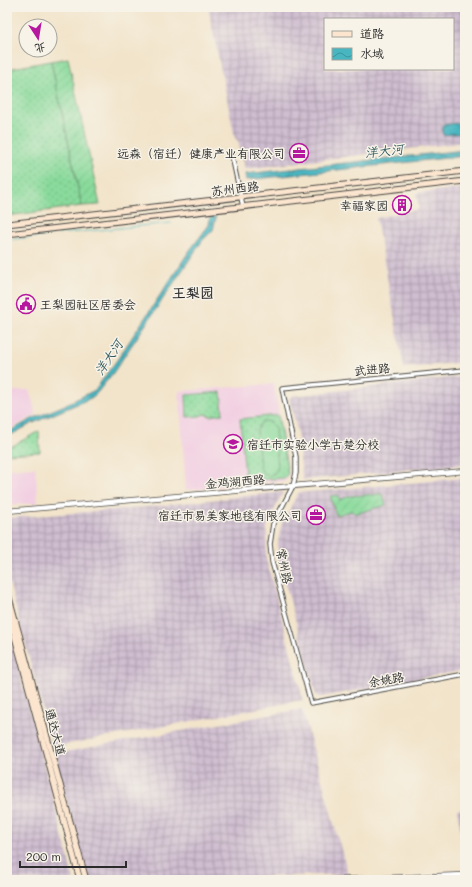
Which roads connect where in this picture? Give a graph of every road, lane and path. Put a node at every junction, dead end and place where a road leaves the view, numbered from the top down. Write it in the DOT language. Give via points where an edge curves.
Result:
graph roads {
  1 [pos="232,156"];
  2 [pos="465,171"];
  3 [pos="465,181"];
  4 [pos="365,183"];
  5 [pos="366,193"];
  6 [pos="264,194"];
  7 [pos="241,197"];
  8 [pos="221,200"];
  9 [pos="265,204"];
  10 [pos="242,207"];
  11 [pos="222,209"];
  12 [pos="7,224"];
  13 [pos="7,234"];
  14 [pos="465,370"];
  15 [pos="282,388"];
  16 [pos="465,471"];
  17 [pos="293,486"];
  18 [pos="7,511"];
  19 [pos="7,590"];
  20 [pos="7,607"];
  21 [pos="465,674"];
  22 [pos="310,703"];
  23 [pos="465,875"];
  24 [pos="80,880"];
  25 [pos="86,880"];
  26 [pos="328,880"];
  1 -- 7 [label="street"];
  2 -- 4 [label="main road, 苏州西路"];
  3 -- 5 [label="main road, 苏州西路"];
  4 -- 5 [label="street"];
  4 -- 6 [label="main road, 苏州西路"];
  5 -- 9 [label="main road, 苏州西路"];
  6 -- 7 [label="main road, 苏州西路"];
  6 -- 9 [label="street"];
  7 -- 8 [label="main road, 苏州西路"];
  7 -- 10 [label="street"];
  8 -- 11 [label="street"];
  8 -- 12 [label="main road, 苏州西路"];
  9 -- 10 [label="main road, 苏州西路"];
  10 -- 11 [label="main road, 苏州西路"];
  11 -- 13 [label="main road, 苏州西路"];
  14 -- 15 [label="street, 武进路"];
  15 -- 17 [label="street, 常州路" via="296,457"];
  16 -- 17 [label="street, 金鸡湖西路"];
  17 -- 18 [label="street, 金鸡湖西路"];
  17 -- 22 [label="street, 常州路" via="273,524 270,544 272,562"];
  19 -- 25 [label="main road, 通达大道"];
  20 -- 24 [label="main road, 通达大道"];
  21 -- 22 [label="street, 余姚路"];
  23 -- 26 [label="street"];
}
